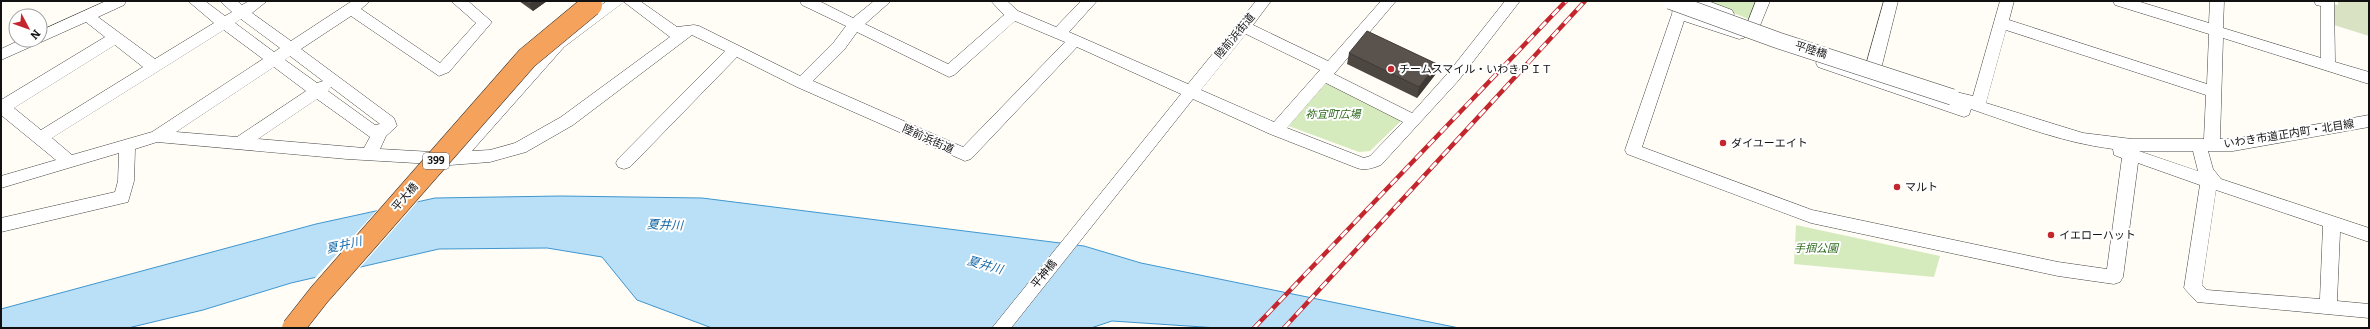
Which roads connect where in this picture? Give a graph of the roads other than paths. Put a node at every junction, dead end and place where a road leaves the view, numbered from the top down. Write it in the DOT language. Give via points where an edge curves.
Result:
graph roads {
  1 [pos="119,1"];
  2 [pos="195,1"];
  3 [pos="227,1"];
  4 [pos="260,1"];
  5 [pos="617,1"];
  6 [pos="630,1"];
  7 [pos="808,1"];
  8 [pos="884,1"];
  9 [pos="1090,1"];
  10 [pos="1264,1"];
  11 [pos="1370,1"];
  12 [pos="1513,1"];
  13 [pos="1694,1"];
  14 [pos="1763,1"];
  15 [pos="1891,1"];
  16 [pos="2007,1"];
  17 [pos="2120,1"];
  18 [pos="2217,1"];
  19 [pos="2321,1"];
  20 [pos="463,2"];
  21 [pos="1386,4"];
  22 [pos="357,5"];
  23 [pos="591,5"];
  24 [pos="1005,5"];
  25 [pos="1676,5"];
  26 [pos="242,12"];
  27 [pos="86,16"];
  28 [pos="224,23"];
  29 [pos="2001,23"];
  30 [pos="855,24"];
  31 [pos="1754,24"];
  32 [pos="1243,26"];
  33 [pos="2215,30"];
  34 [pos="48,33"];
  35 [pos="684,33"];
  36 [pos="1058,34"];
  37 [pos="115,38"];
  38 [pos="1075,40"];
  39 [pos="16,48"];
  40 [pos="291,49"];
  41 [pos="734,51"];
  42 [pos="1,55"];
  43 [pos="275,59"];
  44 [pos="1874,65"];
  45 [pos="2328,65"];
  46 [pos="154,67"];
  47 [pos="1327,72"];
  48 [pos="2369,78"];
  49 [pos="334,79"];
  50 [pos="802,83"];
  51 [pos="317,91"];
  52 [pos="1189,91"];
  53 [pos="2216,92"];
  54 [pos="1978,105"];
  55 [pos="1,107"];
  56 [pos="1414,121"];
  57 [pos="2369,121"];
  58 [pos="2025,123"];
  59 [pos="1276,130"];
  60 [pos="380,132"];
  61 [pos="157,136"];
  62 [pos="40,138"];
  63 [pos="240,143"];
  64 [pos="127,145"];
  65 [pos="2206,145"];
  66 [pos="2131,149"];
  67 [pos="369,154"];
  68 [pos="456,159"];
  69 [pos="70,162"];
  70 [pos="624,163"];
  71 [pos="1,182"];
  72 [pos="2212,182"];
  73 [pos="1087,220"];
  74 [pos="2332,222"];
  75 [pos="1,226"];
  76 [pos="2369,234"];
  77 [pos="2328,308"];
  78 [pos="2369,311"];
  79 [pos="293,328"];
  80 [pos="1001,328"];
  1 -- 27 [label="street"];
  2 -- 28 [label="street"];
  3 -- 26 [label="street"];
  4 -- 26 [label="street"];
  5 -- 68 [label="street" via="559,43"];
  6 -- 35 [label="street, 陸前浜街道" via="675,33"];
  7 -- 30 [label="street"];
  8 -- 30 [label="street"];
  9 -- 36 [label="street"];
  10 -- 32 [label="street, 陸前浜街道"];
  11 -- 21 [label="street"];
  12 -- 56 [label="street" via="1453,77"];
  13 -- 31 [label="street"];
  14 -- 31 [label="street"];
  15 -- 44 [label="street"];
  16 -- 29 [label="street"];
  17 -- 33 [label="street"];
  18 -- 33 [label="street"];
  19 -- 45 [label="street" via="2328,3"];
  20 -- 22 [label="street" via="485,22 444,68 439,70"];
  21 -- 47 [label="street"];
  22 -- 40 [label="street"];
  23 -- 79 [label="highway, 平大橋 / 399, bridge" via="527,58 324,289"];
  24 -- 30 [label="street" via="948,70"];
  24 -- 36 [label="street"];
  25 -- 54 [label="street, 平陸橋, bridge"];
  25 -- 58 [label="street" via="1980,117"];
  25 -- 66 [label="street" via="1633,150 1811,216 2058,269 2114,277"];
  26 -- 28 [label="street"];
  26 -- 40 [label="street"];
  27 -- 34 [label="street"];
  27 -- 37 [label="street"];
  28 -- 43 [label="street"];
  28 -- 46 [label="street"];
  29 -- 53 [label="street"];
  29 -- 54 [label="street"];
  30 -- 50 [label="street" via="839,46"];
  31 -- 44 [label="street"];
  32 -- 47 [label="street"];
  32 -- 52 [label="street, 陸前浜街道"];
  33 -- 45 [label="street"];
  33 -- 53 [label="street"];
  35 -- 41 [label="street, 陸前浜街道" via="694,30"];
  35 -- 68 [label="street" via="567,121 520,148 490,156"];
  36 -- 38 [label="street"];
  37 -- 46 [label="street"];
  37 -- 55 [label="street"];
  38 -- 50 [label="street, 陸前浜街道" via="965,155"];
  38 -- 52 [label="street"];
  39 -- 42 [label="street"];
  40 -- 43 [label="street"];
  40 -- 49 [label="street"];
  41 -- 50 [label="street, 陸前浜街道"];
  41 -- 70 [label="street"];
  43 -- 51 [label="street"];
  43 -- 61 [label="street"];
  44 -- 54 [label="street" via="1962,95"];
  45 -- 48 [label="street"];
  46 -- 62 [label="street"];
  47 -- 56 [label="street"];
  47 -- 59 [label="street"];
  49 -- 51 [label="street"];
  49 -- 60 [label="street" via="388,122 389,126"];
  51 -- 60 [label="street" via="371,131"];
  51 -- 63 [label="street"];
  52 -- 59 [label="street"];
  52 -- 73 [label="street, 陸前浜街道"];
  53 -- 65 [label="street"];
  54 -- 58 [label="street"];
  55 -- 62 [label="street"];
  56 -- 59 [label="street" via="1375,161 1363,164"];
  57 -- 65 [label="street, いわき市道正内町・北目線" via="2233,145"];
  58 -- 66 [label="street"];
  60 -- 67 [label="street"];
  61 -- 63 [label="street"];
  61 -- 64 [label="street"];
  62 -- 69 [label="street"];
  63 -- 67 [label="street"];
  64 -- 69 [label="street"];
  64 -- 75 [label="street" via="126,180 122,197"];
  65 -- 66 [label="street, いわき市道正内町・北目線"];
  65 -- 72 [label="street" via="2201,161"];
  66 -- 72 [label="street"];
  67 -- 68 [label="street"];
  69 -- 71 [label="street"];
  72 -- 74 [label="street"];
  72 -- 77 [label="street" via="2193,288 2203,297"];
  73 -- 80 [label="street, 平神橋"];
  74 -- 76 [label="street"];
  74 -- 77 [label="street"];
  77 -- 78 [label="street"];
}
